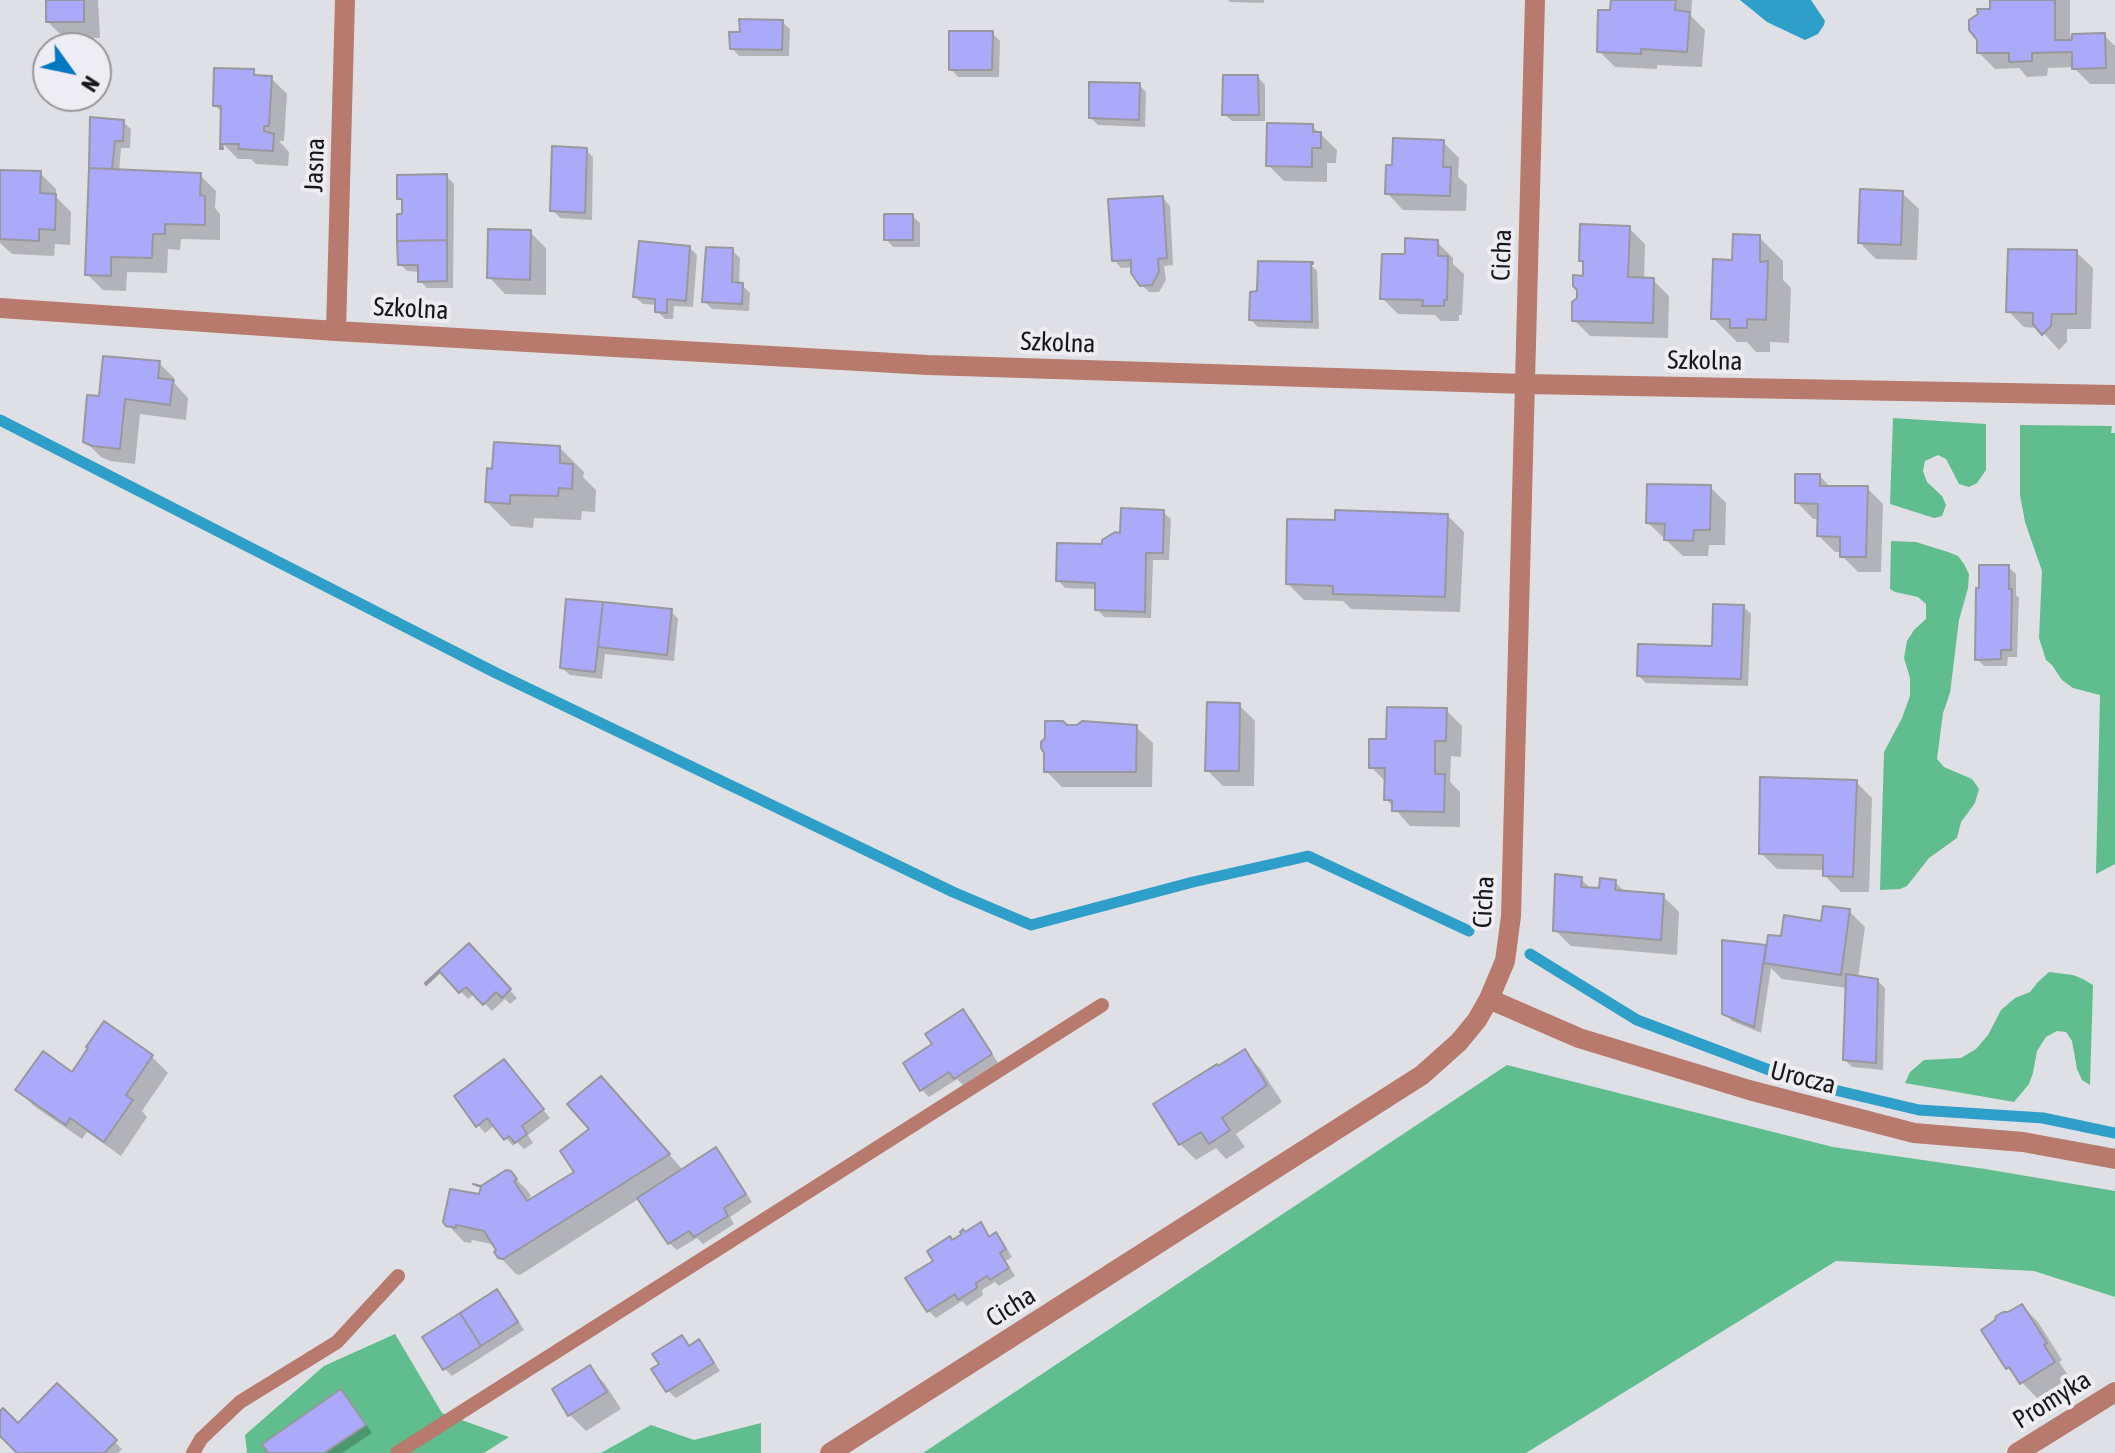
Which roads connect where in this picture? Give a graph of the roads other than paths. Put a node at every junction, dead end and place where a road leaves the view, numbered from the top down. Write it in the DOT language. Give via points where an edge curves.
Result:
graph roads {
  1 [pos="345,0"];
  2 [pos="1535,0"];
  3 [pos="0,308"];
  4 [pos="336,331"];
  5 [pos="1525,384"];
  6 [pos="2115,395"];
  7 [pos="1489,999"];
  8 [pos="1102,1005"];
  9 [pos="2115,1159"];
  10 [pos="398,1276"];
  11 [pos="2115,1392"];
  12 [pos="193,1453"];
  13 [pos="397,1453"];
  14 [pos="830,1453"];
  15 [pos="2017,1453"];
  1 -- 4 [label="street, Jasna"];
  2 -- 5 [label="street, Cicha"];
  3 -- 4 [label="street, Szkolna"];
  4 -- 5 [label="street, Szkolna" via="928,365"];
  5 -- 6 [label="street, Szkolna"];
  5 -- 7 [label="street, Cicha" via="1511,916 1505,961"];
  7 -- 9 [label="street, Urocza" via="1579,1038 1914,1133 2023,1142"];
  7 -- 14 [label="street, Cicha" via="1459,1042 1422,1075"];
  8 -- 13 [label="lane"];
  10 -- 12 [label="lane" via="337,1342 240,1402"];
  11 -- 15 [label="street, Promyka"];
}
